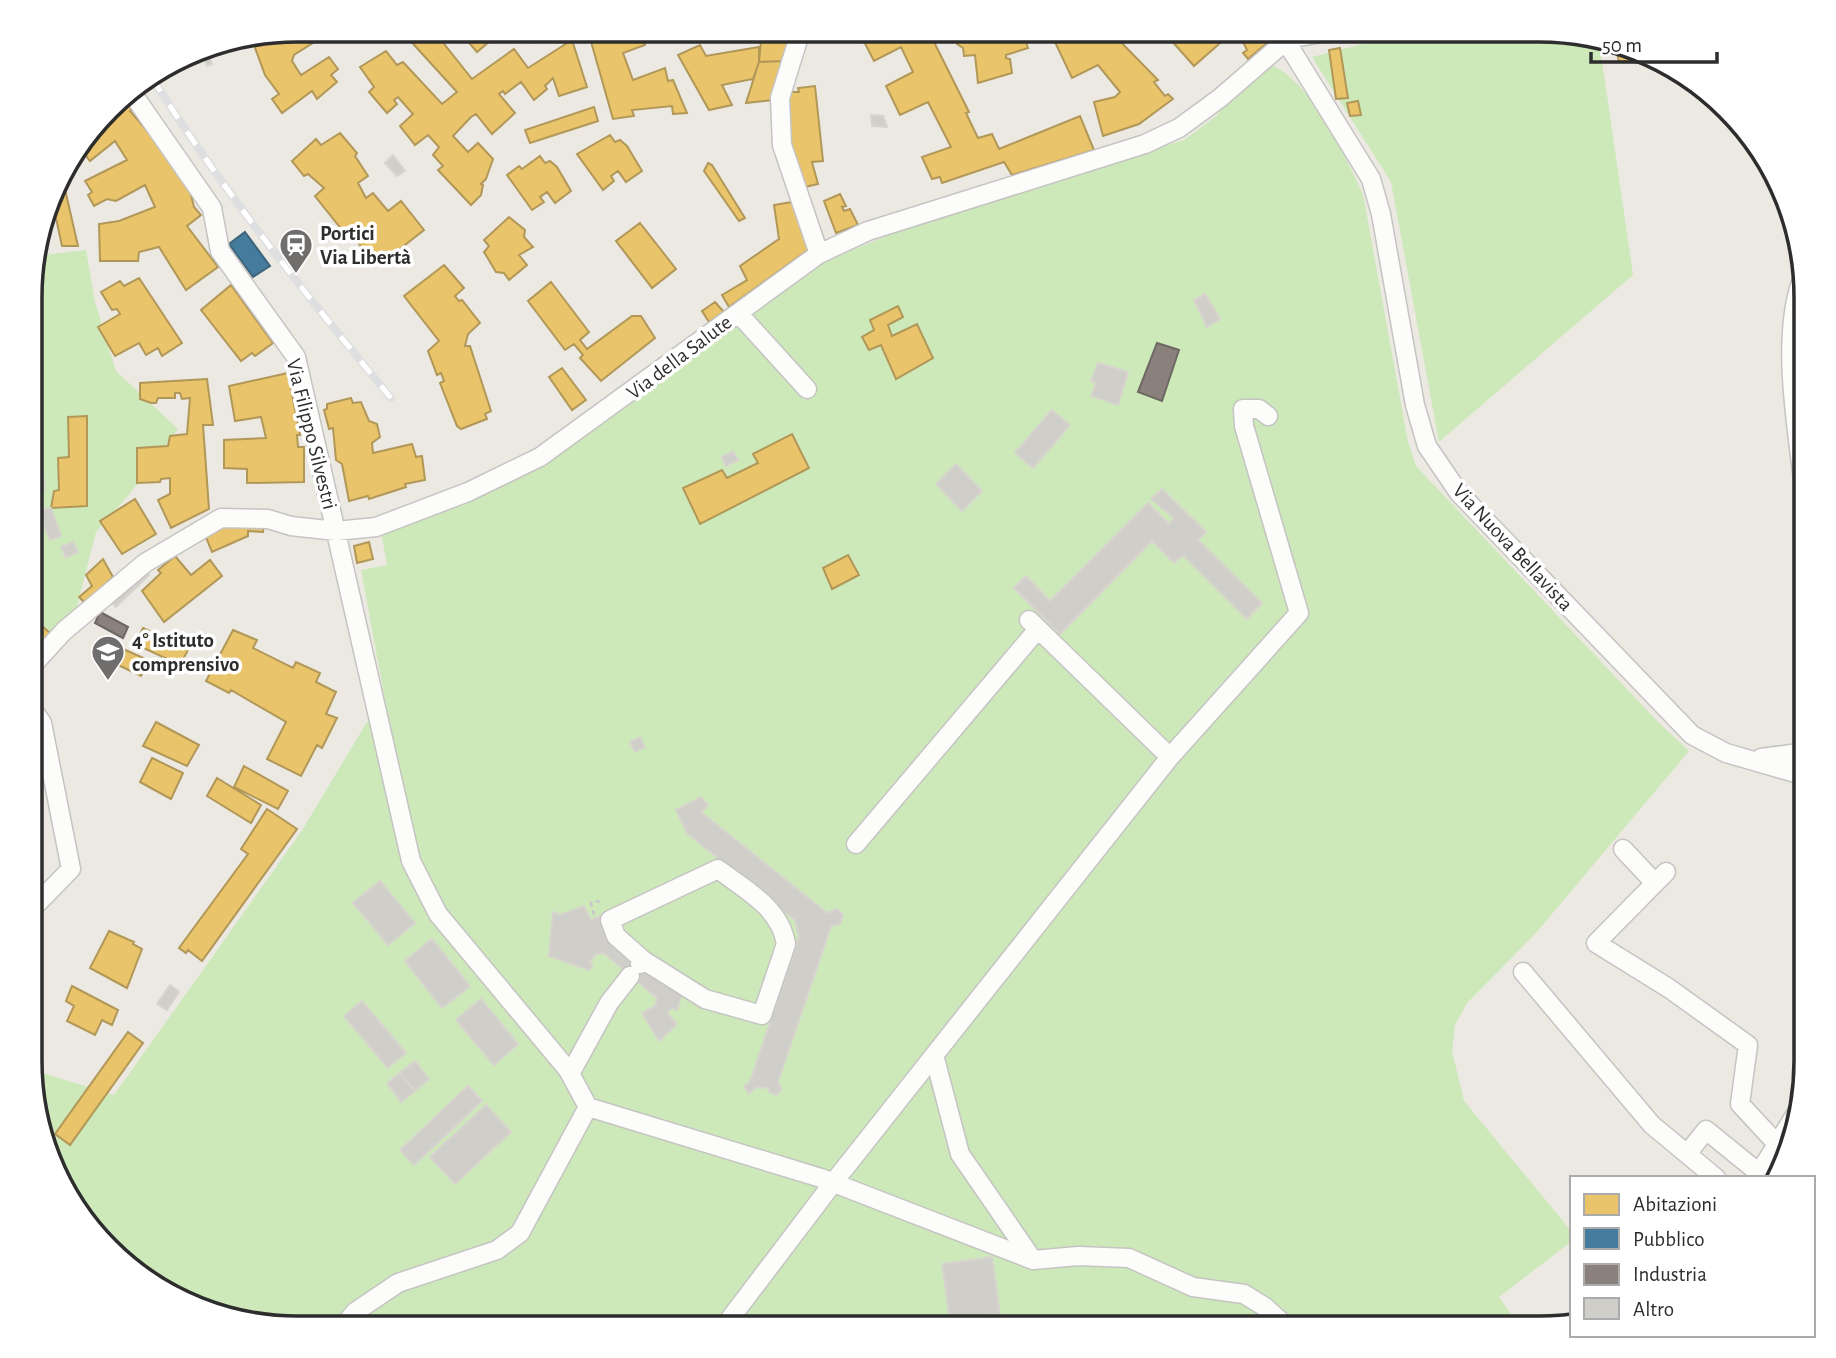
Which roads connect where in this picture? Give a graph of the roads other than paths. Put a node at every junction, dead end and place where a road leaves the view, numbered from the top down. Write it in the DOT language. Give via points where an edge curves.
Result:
graph roads {
  1 [pos="797,42"];
  2 [pos="1276,42"];
  3 [pos="1287,42"];
  4 [pos="136,99"];
  5 [pos="819,254"];
  6 [pos="1794,301"];
  7 [pos="738,313"];
  8 [pos="1794,369"];
  9 [pos="807,390"];
  10 [pos="1268,416"];
  11 [pos="336,531"];
  12 [pos="42,655"];
  13 [pos="42,723"];
  14 [pos="1794,755"];
  15 [pos="1170,757"];
  16 [pos="1794,758"];
  17 [pos="1785,762"];
  18 [pos="1794,765"];
  19 [pos="1794,768"];
  20 [pos="856,844"];
  21 [pos="1623,849"];
  22 [pos="42,899"];
  23 [pos="638,967"];
  24 [pos="1523,972"];
  25 [pos="934,1055"];
  26 [pos="570,1074"];
  27 [pos="588,1107"];
  28 [pos="1782,1135"];
  29 [pos="1777,1144"];
  30 [pos="1687,1154"];
  31 [pos="1757,1175"];
  32 [pos="1714,1176"];
  33 [pos="833,1183"];
  34 [pos="1033,1260"];
  35 [pos="352,1316"];
  36 [pos="732,1316"];
  37 [pos="1275,1316"];
  1 -- 5 [label="street" via="780,98 782,145"];
  2 -- 5 [label="street, Via della Salute" via="1220,98 1180,128 1145,144 868,231"];
  3 -- 17 [label="street, Via Nuova Bellavista" via="1371,180 1415,405 1427,446 1459,493 1692,735 1726,753"];
  4 -- 11 [label="street, Via Filippo Silvestri" via="212,208 220,251 296,357"];
  5 -- 7 [label="street, Via della Salute"];
  6 -- 8 [label="street"];
  7 -- 9 [label="street"];
  7 -- 11 [label="street, Via della Salute" via="540,457 468,492 376,527"];
  10 -- 15 [label="street" via="1259,409 1243,410 1299,613"];
  11 -- 12 [label="street, Via della Salute" via="268,519 221,518 145,563"];
  11 -- 26 [label="street, Via Filippo Silvestri" via="411,861 438,914"];
  13 -- 22 [label="street" via="71,869"];
  14 -- 17 [label="street"];
  15 -- 20 [label="street" via="1033,624"];
  15 -- 25 [label="street"];
  16 -- 17 [label="street"];
  17 -- 18 [label="street"];
  17 -- 19 [label="street"];
  21 -- 29 [label="street" via="1660,877 1596,943 1748,1045 1740,1104"];
  23 -- 23 [label="street" via="705,999 762,1015 786,944 784,932 770,909 718,869 610,920"];
  23 -- 26 [label="street" via="609,1003"];
  24 -- 30 [label="street" via="1652,1125"];
  25 -- 33 [label="street"];
  25 -- 34 [label="street" via="960,1154"];
  26 -- 27 [label="street, Via Filippo Silvestri"];
  27 -- 33 [label="street"];
  27 -- 35 [label="street" via="520,1233 497,1251 398,1283"];
  28 -- 29 [label="street"];
  29 -- 31 [label="street"];
  30 -- 31 [label="street" via="1706,1130"];
  30 -- 32 [label="street"];
  33 -- 34 [label="street"];
  33 -- 36 [label="street"];
  34 -- 37 [label="street" via="1129,1258 1193,1287 1244,1294"];
}
